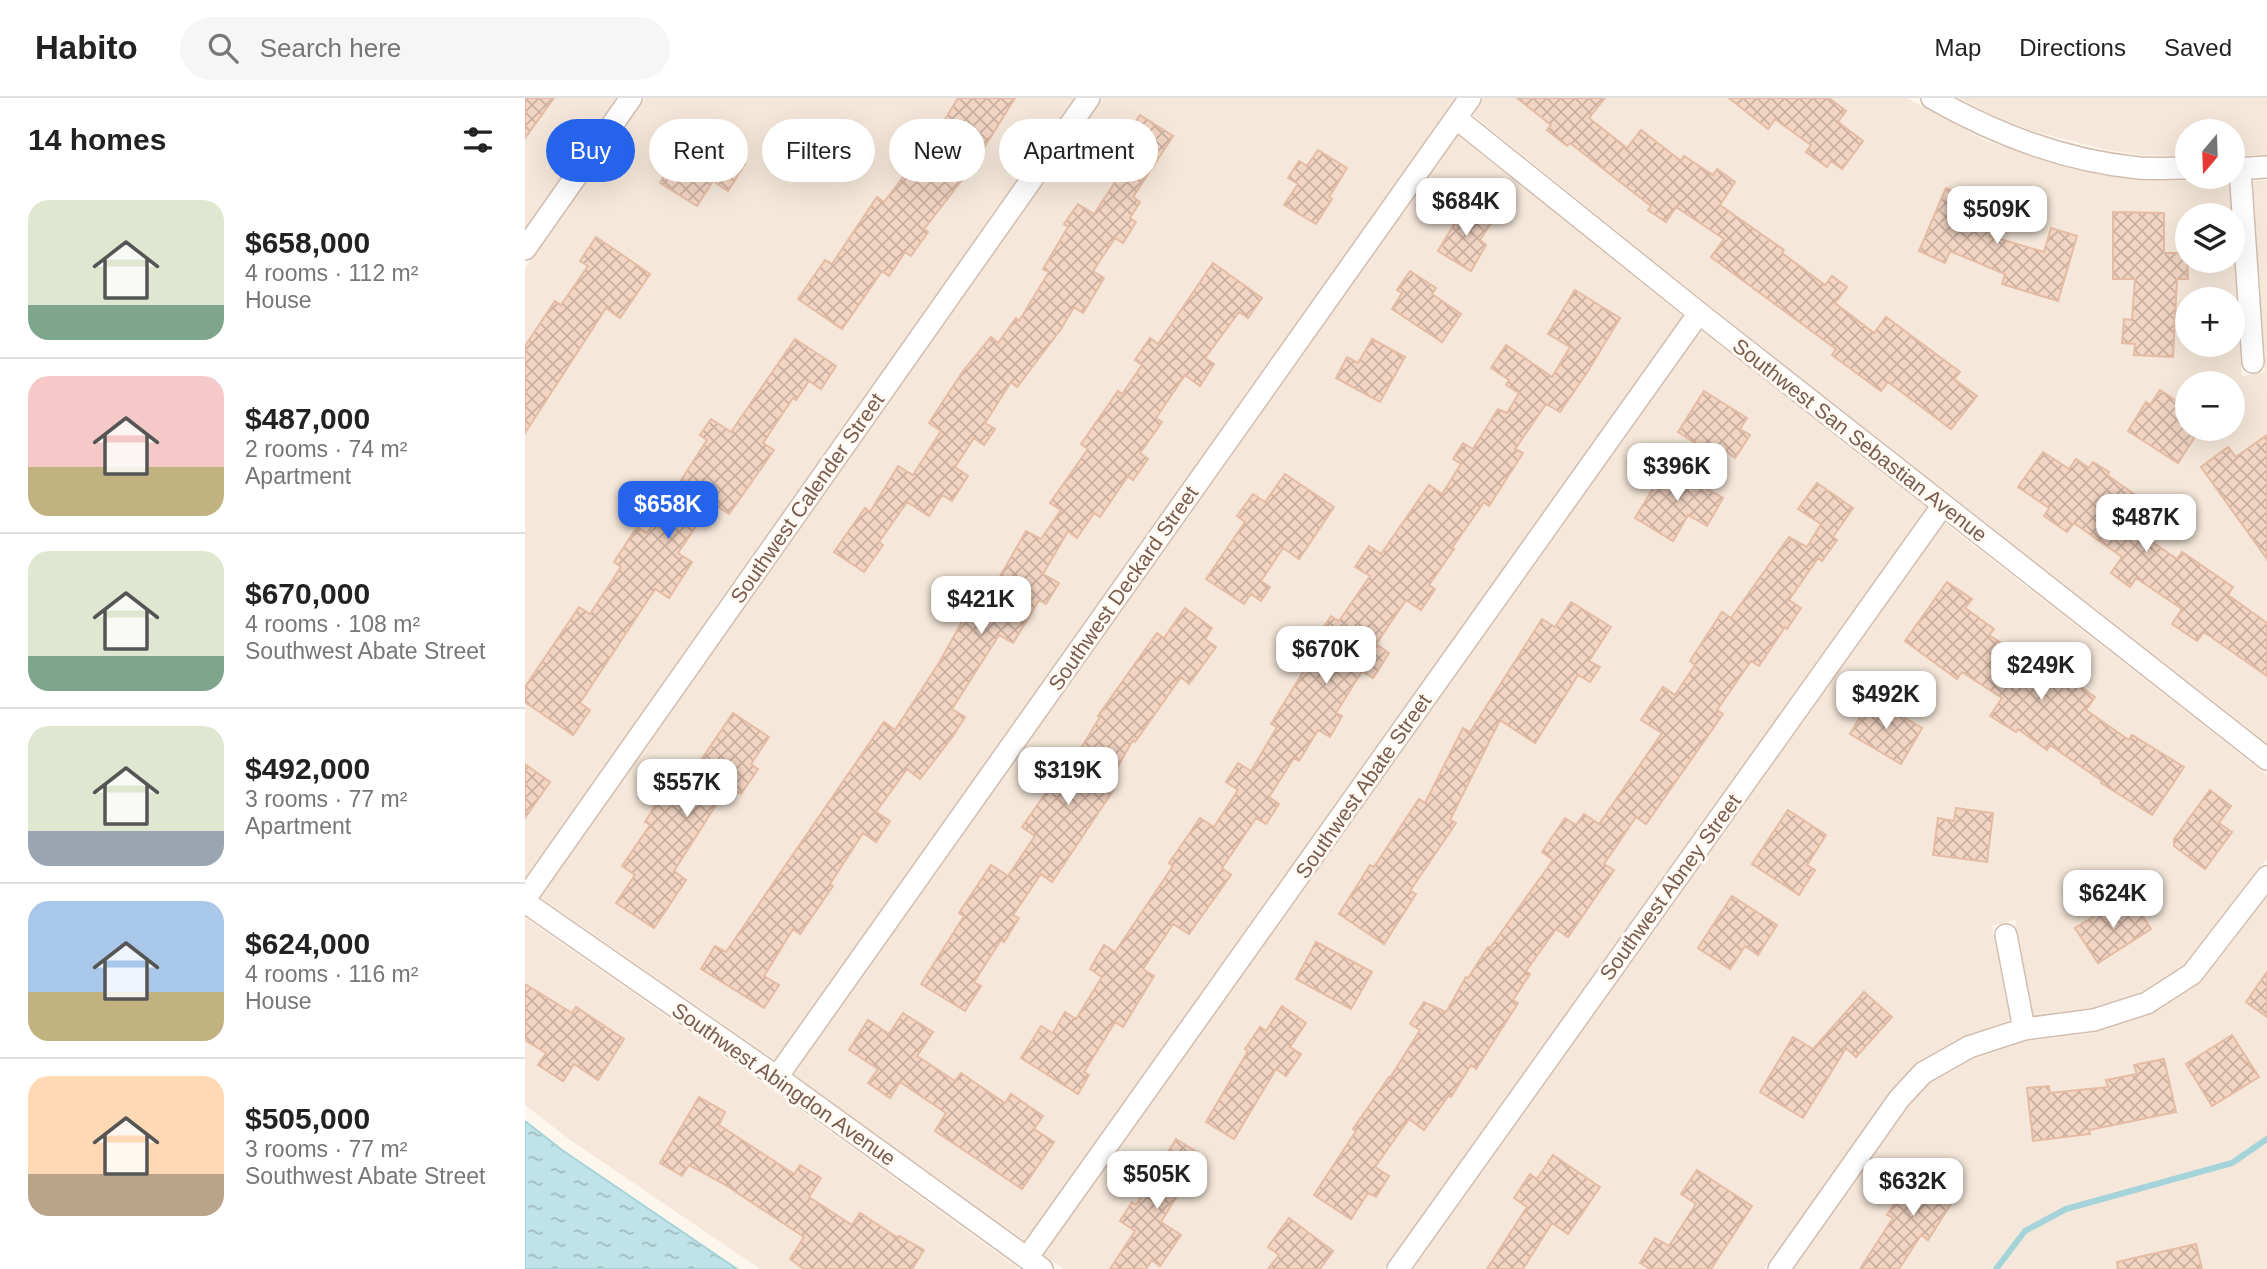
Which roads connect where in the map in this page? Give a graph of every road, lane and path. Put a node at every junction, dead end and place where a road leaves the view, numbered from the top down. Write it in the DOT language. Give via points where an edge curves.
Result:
graph roads {
  1 [pos="631,98"];
  2 [pos="1089,98"];
  3 [pos="1470,98"];
  4 [pos="1932,98"];
  5 [pos="1456,118"];
  6 [pos="2267,167"];
  7 [pos="2175,168"];
  8 [pos="2245,168"];
  9 [pos="2239,189"];
  10 [pos="525,248"];
  11 [pos="1699,313"];
  12 [pos="2252,362"];
  13 [pos="1943,505"];
  14 [pos="2267,759"];
  15 [pos="2267,877"];
  16 [pos="525,900"];
  17 [pos="2006,935"];
  18 [pos="2024,1028"];
  19 [pos="777,1077"];
  20 [pos="1034,1264"];
  21 [pos="1398,1269"];
  22 [pos="1779,1269"];
  1 -- 10 [label="street"];
  2 -- 16 [label="street, Southwest Calender Street"];
  3 -- 5 [label="street, Southwest Deckard Street"];
  4 -- 7 [label="street" via="1992,130 2064,153 2140,168"];
  5 -- 11 [label="street, Southwest San Sebastian Avenue"];
  5 -- 19 [label="street, Southwest Deckard Street"];
  6 -- 8 [label="street"];
  9 -- 12 [label="street"];
  11 -- 13 [label="street, Southwest San Sebastian Avenue"];
  11 -- 20 [label="street, Southwest Abate Street"];
  13 -- 14 [label="street, Southwest San Sebastian Avenue"];
  13 -- 21 [label="street, Southwest Abney Street"];
  15 -- 18 [label="street" via="2192,974 2147,1003 2094,1020"];
  16 -- 19 [label="street, Southwest Abingdon Avenue"];
  17 -- 18 [label="street"];
  18 -- 22 [label="street" via="1969,1047 1923,1073 1899,1099"];
  19 -- 20 [label="street, Southwest Abingdon Avenue"];
}
